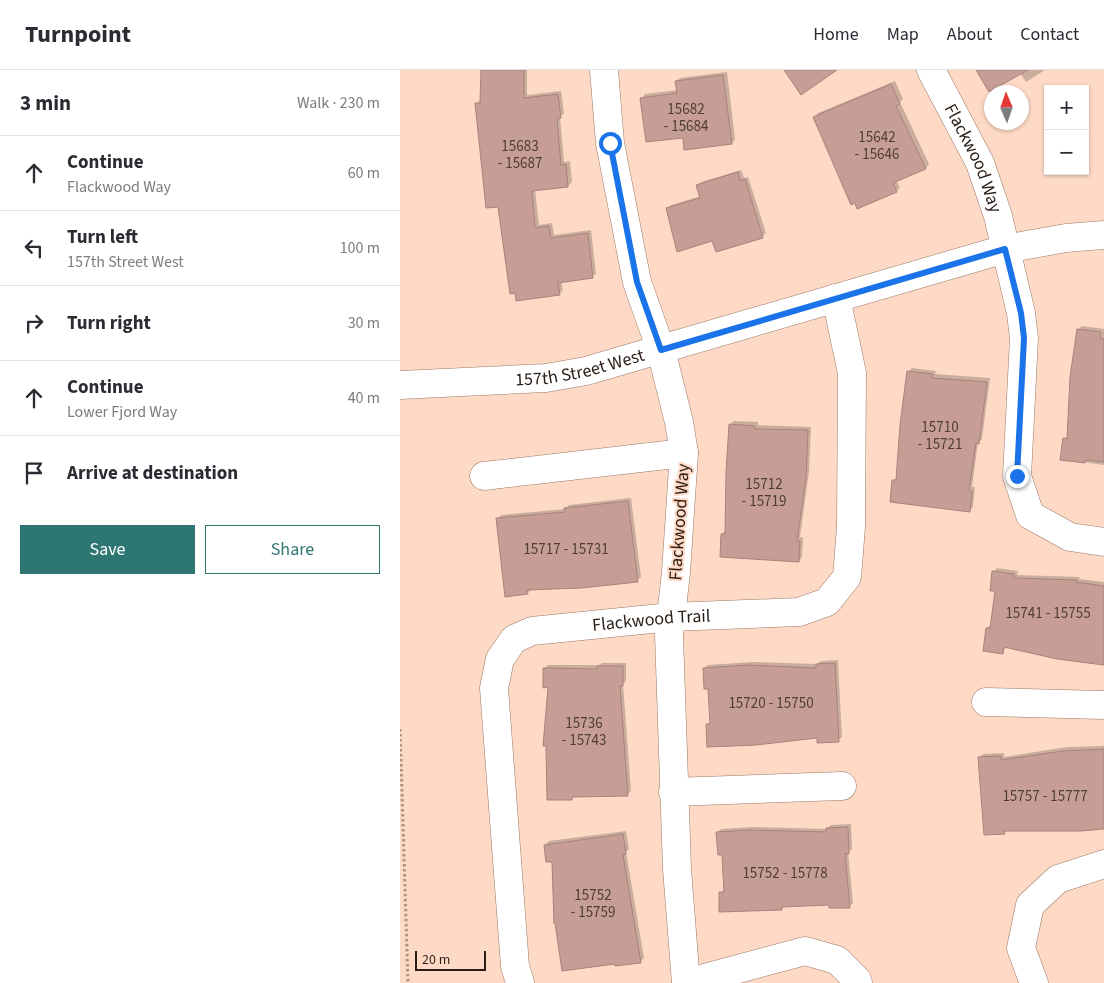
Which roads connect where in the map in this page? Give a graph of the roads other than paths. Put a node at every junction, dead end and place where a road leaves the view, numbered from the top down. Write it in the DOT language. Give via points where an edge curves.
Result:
graph roads {
  1 [pos="604,70"];
  2 [pos="931,70"];
  3 [pos="1104,235"];
  4 [pos="1005,249"];
  5 [pos="836,298"];
  6 [pos="661,350"];
  7 [pos="400,384"];
  8 [pos="684,453"];
  9 [pos="484,476"];
  10 [pos="1104,542"];
  11 [pos="671,617"];
  12 [pos="986,702"];
  13 [pos="1104,705"];
  14 [pos="842,786"];
  15 [pos="673,792"];
  16 [pos="1104,864"];
  17 [pos="520,983"];
  18 [pos="686,983"];
  19 [pos="858,983"];
  20 [pos="1034,983"];
  1 -- 6 [label="street, Flackwood Way" via="610,143 636,273"];
  2 -- 4 [label="street, Flackwood Way" via="980,163"];
  3 -- 4 [label="street, 157th Street West"];
  4 -- 5 [label="street, 157th Street West"];
  4 -- 10 [label="street, Flackwood Way" via="1024,338 1017,476 1030,515 1070,537"];
  5 -- 6 [label="street, 157th Street West"];
  5 -- 11 [label="street, Flackwood Trail" via="852,373 851,527 847,577 828,602 799,612"];
  6 -- 7 [label="street, 157th Street West" via="595,369 546,378"];
  6 -- 8 [label="street, Flackwood Way"];
  8 -- 9 [label="street"];
  8 -- 11 [label="street, Flackwood Way"];
  11 -- 15 [label="street, Flackwood Way"];
  11 -- 17 [label="street, Flackwood Trail" via="532,631 514,639 500,659 494,688 515,966"];
  12 -- 13 [label="street"];
  14 -- 15 [label="street"];
  15 -- 18 [label="street, Flackwood Way"];
  16 -- 20 [label="street" via="1058,880 1030,904 1021,948"];
  18 -- 19 [label="street" via="804,951 837,960"];
}
